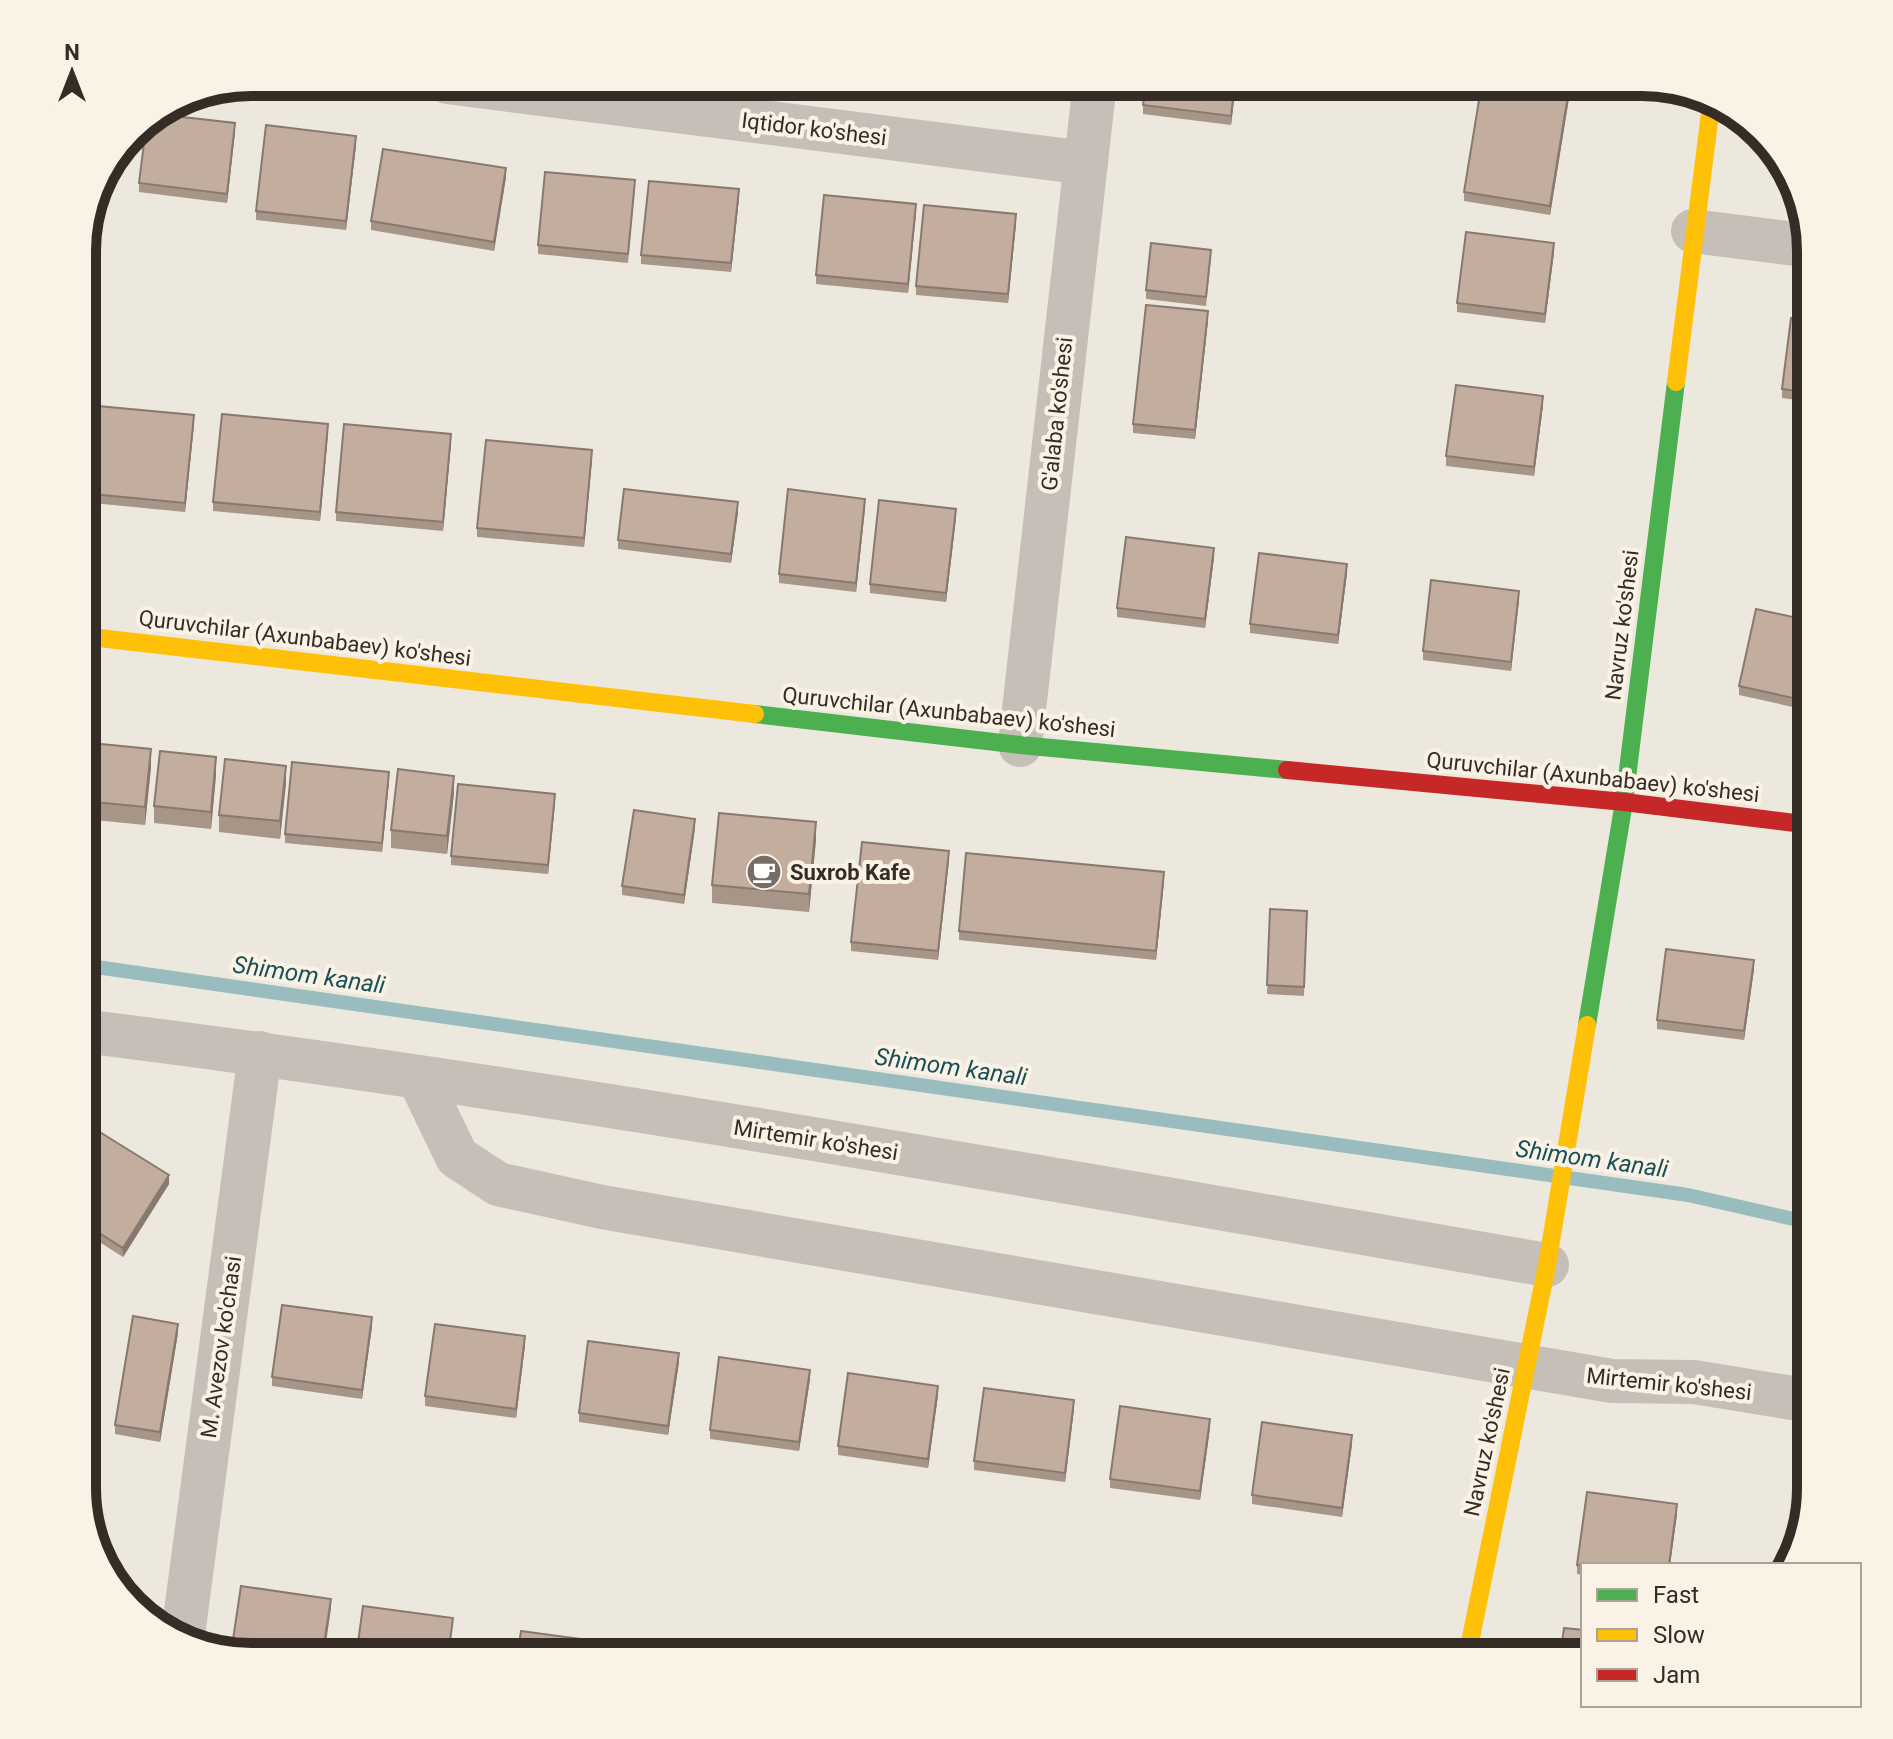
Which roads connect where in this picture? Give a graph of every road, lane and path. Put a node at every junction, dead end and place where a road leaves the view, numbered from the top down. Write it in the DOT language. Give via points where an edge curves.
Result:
graph roads {
  1 [pos="557,96"];
  2 [pos="1093,96"];
  3 [pos="1710,112"];
  4 [pos="1086,163"];
  5 [pos="1693,231"];
  6 [pos="1797,244"];
  7 [pos="96,638"];
  8 [pos="1020,745"];
  9 [pos="1624,802"];
  10 [pos="1797,823"];
  11 [pos="96,1033"];
  12 [pos="260,1053"];
  13 [pos="419,1078"];
  14 [pos="1550,1250"];
  15 [pos="1527,1366"];
  16 [pos="1797,1399"];
  17 [pos="184,1627"];
  18 [pos="1470,1643"];
  1 -- 4 [label="street, Iqtidor ko'shesi"];
  2 -- 4 [label="street, G'alaba ko'shesi"];
  3 -- 5 [label="main road, Navruz ko'shesi"];
  4 -- 8 [label="street, G'alaba ko'shesi"];
  5 -- 6 [label="street"];
  5 -- 9 [label="main road, Navruz ko'shesi"];
  7 -- 8 [label="main road, Quruvchilar (Axunbabaev) ko'shesi"];
  8 -- 9 [label="main road, Quruvchilar (Axunbabaev) ko'shesi"];
  9 -- 10 [label="main road, Quruvchilar (Axunbabaev) ko'shesi"];
  9 -- 14 [label="main road, Navruz ko'shesi"];
  11 -- 12 [label="street, Mirtemir ko'shesi"];
  12 -- 13 [label="street, Mirtemir ko'shesi"];
  12 -- 17 [label="street, M. Avezov ko'chasi"];
  13 -- 14 [label="street, Mirtemir ko'shesi"];
  13 -- 15 [label="street, Mirtemir ko'shesi" via="457,1157 498,1184 617,1210"];
  14 -- 15 [label="main road, Navruz ko'shesi"];
  15 -- 16 [label="street, Mirtemir ko'shesi" via="1612,1381 1694,1382"];
  15 -- 18 [label="main road, Navruz ko'shesi"];
}
